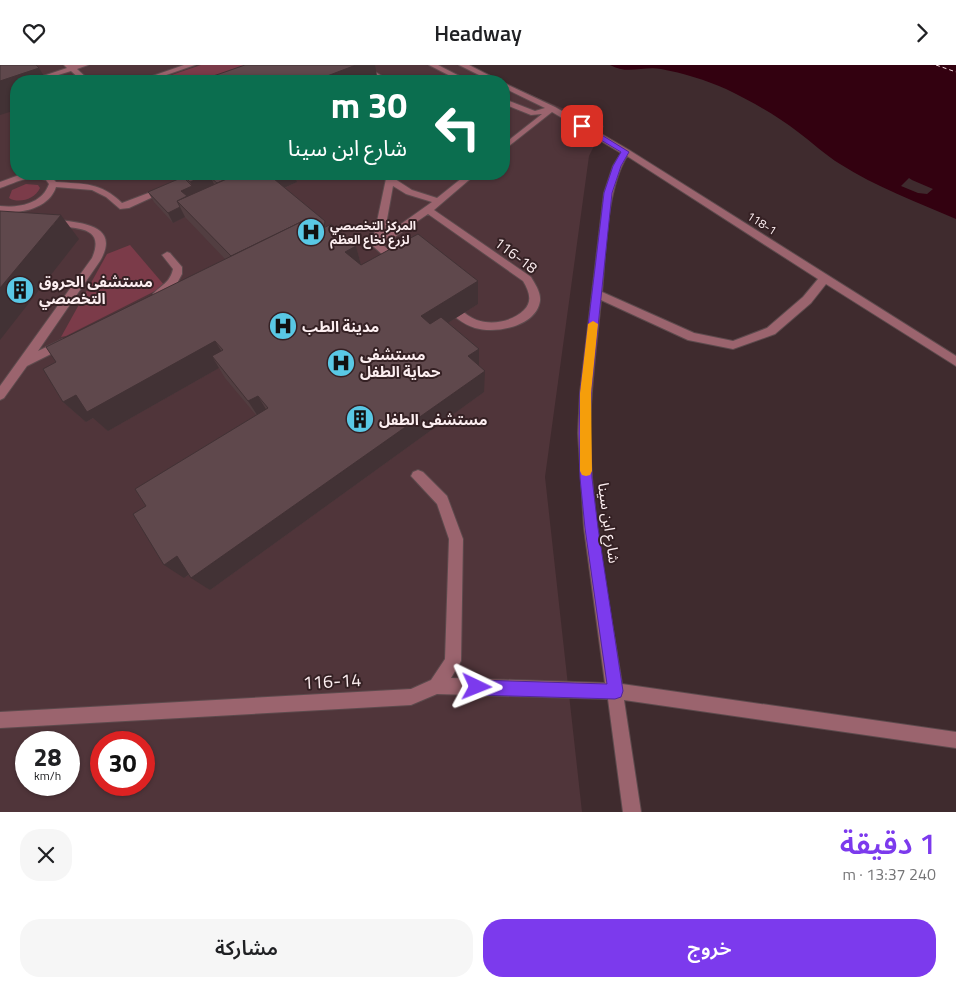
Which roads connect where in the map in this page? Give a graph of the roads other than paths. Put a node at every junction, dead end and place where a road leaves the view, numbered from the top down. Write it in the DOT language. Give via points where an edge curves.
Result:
graph roads {
  1 [pos="84,65"];
  2 [pos="191,65"];
  3 [pos="359,65"];
  4 [pos="432,65"];
  5 [pos="463,65"];
  6 [pos="70,67"];
  7 [pos="48,75"];
  8 [pos="160,75"];
  9 [pos="376,75"];
  10 [pos="453,75"];
  11 [pos="484,75"];
  12 [pos="510,88"];
  13 [pos="510,103"];
  14 [pos="552,109"];
  15 [pos="510,143"];
  16 [pos="626,152"];
  17 [pos="51,180"];
  18 [pos="390,180"];
  19 [pos="395,180"];
  20 [pos="464,180"];
  21 [pos="53,184"];
  22 [pos="162,191"];
  23 [pos="438,201"];
  24 [pos="428,210"];
  25 [pos="2,213"];
  26 [pos="20,219"];
  27 [pos="38,221"];
  28 [pos="377,245"];
  29 [pos="167,255"];
  30 [pos="403,267"];
  31 [pos="825,278"];
  32 [pos="596,295"];
  33 [pos="439,298"];
  34 [pos="144,301"];
  35 [pos="74,337"];
  36 [pos="956,362"];
  37 [pos="22,364"];
  38 [pos="0,395"];
  39 [pos="418,476"];
  40 [pos="437,686"];
  41 [pos="615,691"];
  42 [pos="0,720"];
  43 [pos="956,740"];
  44 [pos="632,812"];
  1 -- 6 [label="street"];
  2 -- 8 [label="street"];
  3 -- 9 [label="street"];
  4 -- 10 [label="street"];
  5 -- 11 [label="street"];
  6 -- 7 [label="street"];
  12 -- 14 [label="street, 118-1"];
  13 -- 14 [label="street" via="534,113"];
  14 -- 15 [label="street"];
  14 -- 16 [label="street, 118-1"];
  16 -- 31 [label="street, 118-1"];
  16 -- 32 [label="street, شارع ابن سينا" via="617,166 608,193"];
  17 -- 21 [label="street"];
  18 -- 28 [label="street"];
  19 -- 23 [label="street" via="409,192"];
  20 -- 23 [label="street"];
  21 -- 22 [label="street" via="94,187 120,206"];
  21 -- 25 [label="street" via="48,195 40,201"];
  23 -- 24 [label="street"];
  24 -- 28 [label="street"];
  24 -- 33 [label="street, 116-18" via="528,279 535,289 536,301 529,313 518,321 483,326 468,322"];
  25 -- 26 [label="street"];
  27 -- 37 [label="street" via="91,228 100,236 102,247"];
  28 -- 30 [label="street"];
  29 -- 34 [label="street" via="178,269 178,277 172,285"];
  31 -- 32 [label="street" via="771,331 733,345 692,337"];
  31 -- 36 [label="street, 118-1"];
  32 -- 41 [label="street, شارع ابن سينا" via="586,393 586,478"];
  35 -- 37 [label="street"];
  37 -- 38 [label="street"];
  39 -- 40 [label="street" via="442,500 456,539 453,661"];
  40 -- 41 [label="street"];
  40 -- 42 [label="street, 116-14" via="411,697"];
  41 -- 43 [label="street"];
  41 -- 44 [label="street, شارع ابن سينا"];
}
